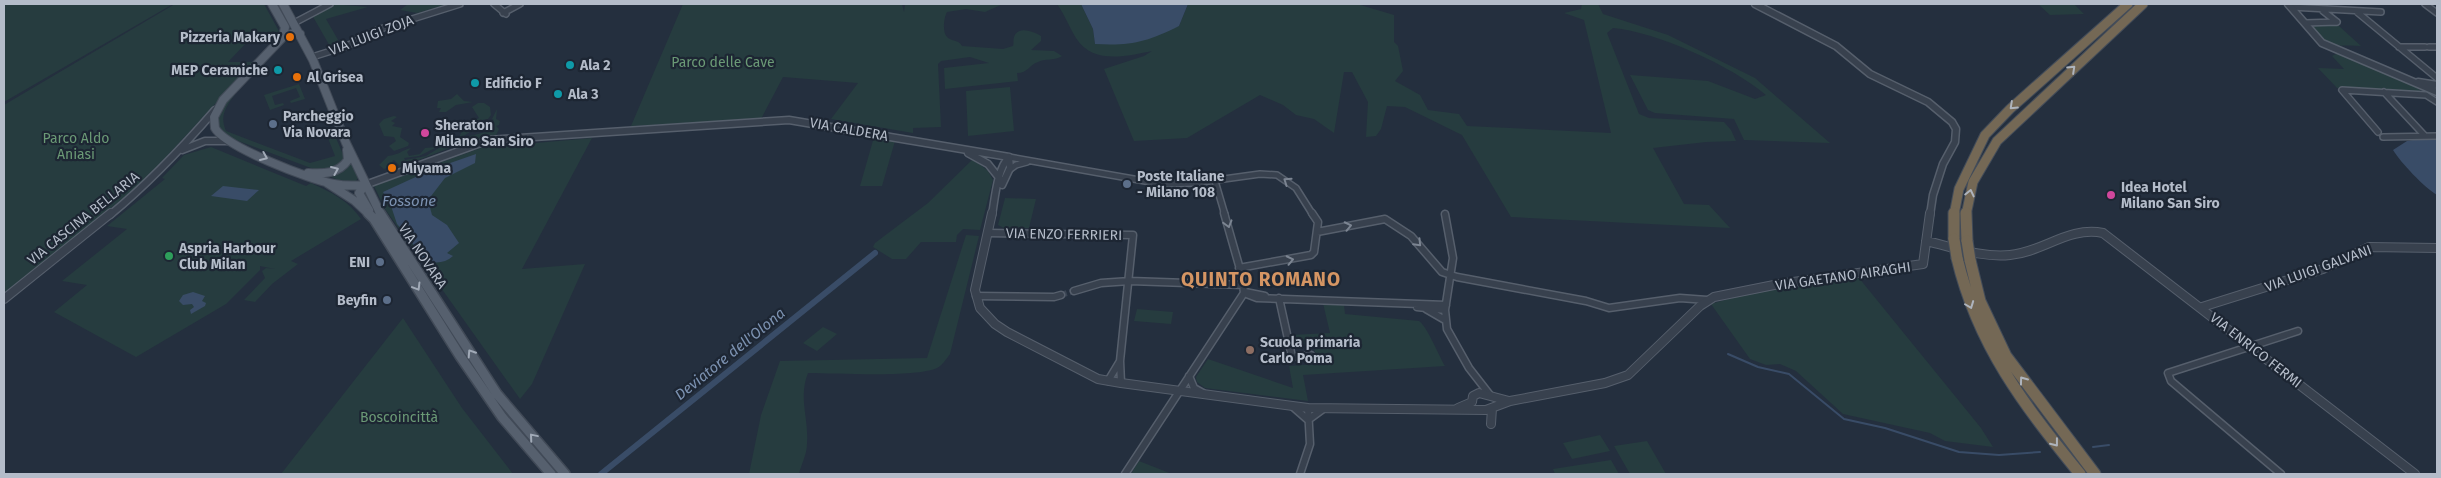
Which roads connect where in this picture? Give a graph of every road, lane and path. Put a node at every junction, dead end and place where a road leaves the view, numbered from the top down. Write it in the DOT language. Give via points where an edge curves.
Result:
graph roads {
  1 [pos="272,4"];
  2 [pos="283,4"];
  3 [pos="330,4"];
  4 [pos="460,4"];
  5 [pos="494,4"];
  6 [pos="520,4"];
  7 [pos="1755,4"];
  8 [pos="2128,4"];
  9 [pos="2143,4"];
  10 [pos="2425,4"];
  11 [pos="2290,6"];
  12 [pos="2323,10"];
  13 [pos="2354,12"];
  14 [pos="2381,12"];
  15 [pos="2437,13"];
  16 [pos="294,23"];
  17 [pos="2305,23"];
  18 [pos="300,34"];
  19 [pos="283,37"];
  20 [pos="2398,46"];
  21 [pos="2437,47"];
  22 [pos="312,57"];
  23 [pos="2437,78"];
  24 [pos="2437,88"];
  25 [pos="2384,92"];
  26 [pos="2437,102"];
  27 [pos="215,110"];
  28 [pos="2378,132"];
  29 [pos="2425,136"];
  30 [pos="2437,136"];
  31 [pos="2383,137"];
  32 [pos="228,141"];
  33 [pos="346,142"];
  34 [pos="955,148"];
  35 [pos="176,154"];
  36 [pos="1009,157"];
  37 [pos="1034,162"];
  38 [pos="1009,170"];
  39 [pos="301,172"];
  40 [pos="1000,179"];
  41 [pos="1215,181"];
  42 [pos="327,183"];
  43 [pos="365,185"];
  44 [pos="998,190"];
  45 [pos="1445,214"];
  46 [pos="374,219"];
  47 [pos="1317,232"];
  48 [pos="988,233"];
  49 [pos="1926,241"];
  50 [pos="2437,248"];
  51 [pos="1239,268"];
  52 [pos="1451,275"];
  53 [pos="1130,281"];
  54 [pos="1244,285"];
  55 [pos="1074,291"];
  56 [pos="1244,292"];
  57 [pos="1061,295"];
  58 [pos="976,296"];
  59 [pos="1279,298"];
  60 [pos="1686,298"];
  61 [pos="4,299"];
  62 [pos="1707,300"];
  63 [pos="1411,305"];
  64 [pos="1700,306"];
  65 [pos="1445,307"];
  66 [pos="2202,307"];
  67 [pos="1424,308"];
  68 [pos="1445,320"];
  69 [pos="2298,331"];
  70 [pos="2250,346"];
  71 [pos="1311,355"];
  72 [pos="1120,361"];
  73 [pos="1189,376"];
  74 [pos="1477,379"];
  75 [pos="1108,381"];
  76 [pos="1122,383"];
  77 [pos="1180,391"];
  78 [pos="1208,395"];
  79 [pos="1474,398"];
  80 [pos="1492,402"];
  81 [pos="1292,406"];
  82 [pos="1308,408"];
  83 [pos="1323,408"];
  84 [pos="1481,409"];
  85 [pos="1453,410"];
  86 [pos="1308,420"];
  87 [pos="551,474"];
  88 [pos="565,474"];
  89 [pos="1125,474"];
  90 [pos="1300,474"];
  91 [pos="2080,474"];
  92 [pos="2095,474"];
  93 [pos="2281,474"];
  94 [pos="2415,474"];
  1 -- 19 [label="main road" via="285,27"];
  2 -- 16 [label="main road, VIA NOVARA"];
  3 -- 16 [label="street"];
  4 -- 22 [label="street, VIA LUIGI ZOJA" via="391,25 347,46"];
  5 -- 6 [label="street" via="504,13"];
  7 -- 49 [label="street" via="1836,46 1870,74 1928,102 1952,122 1956,129 1955,142 1943,164 1933,195"];
  8 -- 91 [label="highway, one-way, bridge" via="1985,135 1959,189 1954,212 1957,258 1971,307 2002,369 2036,420"];
  92 -- 9 [label="highway, one-way, bridge" via="2006,356 1980,301 1967,242 1966,215 1973,182 1997,141"];
  10 -- 15 [label="street"];
  11 -- 12 [label="street"];
  11 -- 17 [label="street"];
  12 -- 13 [label="street"];
  12 -- 17 [label="street" via="2337,22"];
  13 -- 14 [label="street"];
  13 -- 20 [label="street"];
  16 -- 18 [label="main road, VIA NOVARA"];
  17 -- 24 [label="street" via="2322,43"];
  18 -- 19 [label="main road"];
  18 -- 22 [label="main road, VIA NOVARA"];
  19 -- 27 [label="main road, VIA CASCINA BELLARIA"];
  20 -- 21 [label="street"];
  20 -- 23 [label="street"];
  22 -- 33 [label="main road, VIA NOVARA"];
  25 -- 26 [label="street" via="2426,95"];
  25 -- 28 [label="street" via="2342,90"];
  25 -- 29 [label="street"];
  27 -- 32 [label="main road, VIA CASCINA BELLARIA" via="215,130"];
  27 -- 35 [label="street, VIA CASCINA BELLARIA"];
  29 -- 30 [label="street"];
  29 -- 31 [label="street"];
  32 -- 35 [label="street, VIA CASCINA BELLARIA" via="200,143"];
  32 -- 39 [label="main road, VIA CASCINA BELLARIA, one-way"];
  39 -- 33 [label="main road, one-way" via="323,174 340,169 349,158"];
  33 -- 43 [label="main road, VIA NOVARA"];
  34 -- 36 [label="street, VIA CALDERA"];
  34 -- 40 [label="street" via="984,161"];
  34 -- 43 [label="street, VIA CALDERA" via="794,120 652,128 489,140"];
  35 -- 61 [label="street, VIA CASCINA BELLARIA" via="133,196"];
  36 -- 37 [label="street, VIA CALDERA"];
  36 -- 38 [label="street"];
  36 -- 40 [label="street" via="1004,162"];
  37 -- 38 [label="street" via="1021,163"];
  37 -- 41 [label="street, VIA CALDERA" via="1155,183"];
  38 -- 44 [label="street"];
  39 -- 42 [label="main road, VIA CASCINA BELLARIA"];
  40 -- 44 [label="street"];
  47 -- 41 [label="street, VIA CALDERA, one-way" via="1316,219 1296,188 1278,175 1260,174"];
  41 -- 51 [label="street, one-way"];
  42 -- 43 [label="main road" via="348,187"];
  42 -- 46 [label="main road, VIA NOVARA"];
  43 -- 46 [label="main road" via="359,193"];
  88 -- 43 [label="main road, VIA NOVARA, one-way" via="497,394 385,224"];
  44 -- 48 [label="street"];
  45 -- 52 [label="street" via="1453,258"];
  46 -- 87 [label="main road, VIA NOVARA, one-way" via="502,417"];
  51 -- 47 [label="street, one-way" via="1311,255"];
  47 -- 52 [label="street, VIA GAETANO AIRAGHI, one-way" via="1385,219 1411,236 1438,268"];
  48 -- 53 [label="street, VIA ENZO FERRIERI" via="1133,235"];
  48 -- 58 [label="street" via="978,272"];
  49 -- 62 [label="street, VIA GAETANO AIRAGHI" via="1925,260 1917,266 1779,284"];
  49 -- 66 [label="street, VIA ENRICO FERMI" via="1980,253 2012,255 2096,230 2104,232"];
  50 -- 66 [label="street, VIA LUIGI GALVANI" via="2369,247 2323,269"];
  51 -- 54 [label="street"];
  52 -- 60 [label="street, VIA GAETANO AIRAGHI" via="1609,308"];
  52 -- 65 [label="street"];
  53 -- 54 [label="street"];
  53 -- 55 [label="street" via="1101,283"];
  53 -- 72 [label="street, VIA ENZO FERRIERI"];
  54 -- 56 [label="street"];
  56 -- 59 [label="street" via="1257,298"];
  56 -- 73 [label="street"];
  57 -- 58 [label="street" via="1054,298"];
  58 -- 75 [label="street" via="980,308 995,324 1083,372"];
  59 -- 63 [label="street"];
  59 -- 71 [label="street" via="1292,357"];
  60 -- 62 [label="street, VIA GAETANO AIRAGHI"];
  60 -- 64 [label="street"];
  62 -- 64 [label="street"];
  63 -- 65 [label="street"];
  63 -- 67 [label="street"];
  64 -- 80 [label="street" via="1628,375 1605,383"];
  65 -- 67 [label="street"];
  65 -- 68 [label="street"];
  66 -- 70 [label="street, VIA ENRICO FERMI"];
  67 -- 68 [label="street"];
  68 -- 74 [label="street" via="1449,335"];
  69 -- 70 [label="street"];
  70 -- 93 [label="street" via="2169,371 2168,377"];
  70 -- 94 [label="street, VIA ENRICO FERMI"];
  72 -- 75 [label="street, VIA ENZO FERRIERI"];
  72 -- 76 [label="street, VIA ENZO FERRIERI"];
  73 -- 77 [label="street"];
  73 -- 78 [label="street" via="1194,388"];
  74 -- 79 [label="street"];
  74 -- 80 [label="street"];
  75 -- 76 [label="street"];
  76 -- 77 [label="street"];
  77 -- 78 [label="street"];
  77 -- 89 [label="street"];
  78 -- 81 [label="street"];
  79 -- 80 [label="street" via="1482,393"];
  79 -- 84 [label="street"];
  79 -- 85 [label="street"];
  80 -- 84 [label="street"];
  80 -- 84 [label="street" via="1491,422"];
  81 -- 82 [label="street"];
  81 -- 86 [label="street"];
  82 -- 83 [label="street"];
  82 -- 86 [label="street"];
  83 -- 85 [label="street"];
  83 -- 86 [label="street"];
  84 -- 85 [label="street"];
  86 -- 90 [label="street" via="1310,444"];
}
